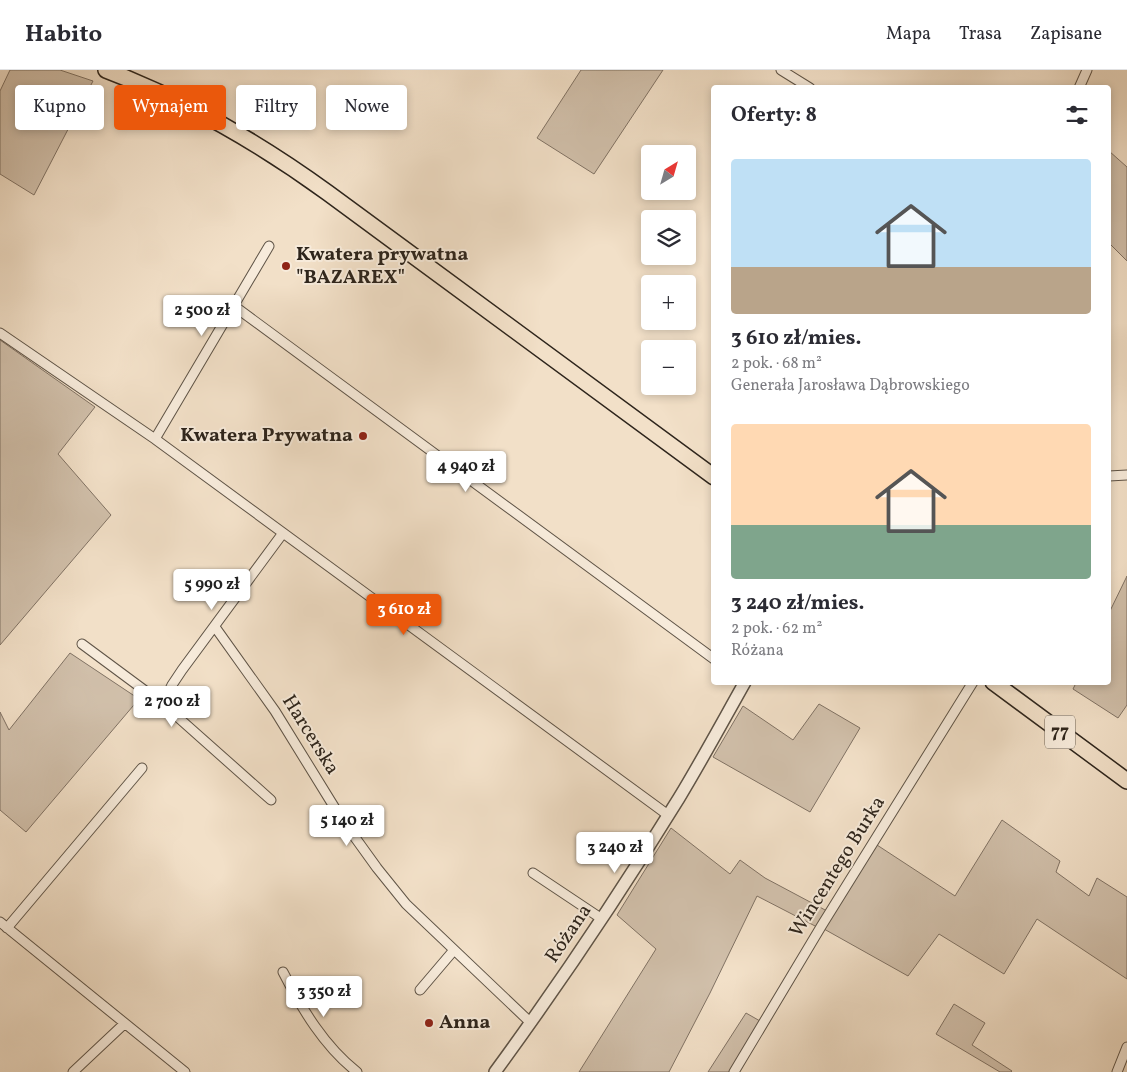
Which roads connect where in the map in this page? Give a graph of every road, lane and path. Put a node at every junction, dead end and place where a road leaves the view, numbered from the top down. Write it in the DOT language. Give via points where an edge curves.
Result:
graph roads {
  1 [pos="106,70"];
  2 [pos="781,70"];
  3 [pos="1087,70"];
  4 [pos="805,85"];
  5 [pos="1080,85"];
  6 [pos="269,246"];
  7 [pos="234,306"];
  8 [pos="0,333"];
  9 [pos="155,439"];
  10 [pos="711,475"];
  11 [pos="1127,475"];
  12 [pos="1111,476"];
  13 [pos="283,532"];
  14 [pos="215,627"];
  15 [pos="82,644"];
  16 [pos="711,657"];
  17 [pos="742,685"];
  18 [pos="971,685"];
  19 [pos="997,685"];
  20 [pos="163,704"];
  21 [pos="142,768"];
  22 [pos="1127,782"];
  23 [pos="271,800"];
  24 [pos="668,815"];
  25 [pos="533,873"];
  26 [pos="602,919"];
  27 [pos="4,925"];
  28 [pos="454,950"];
  29 [pos="283,972"];
  30 [pos="420,990"];
  31 [pos="530,1023"];
  32 [pos="124,1024"];
  33 [pos="1127,1047"];
  34 [pos="73,1072"];
  35 [pos="185,1072"];
  36 [pos="357,1072"];
  37 [pos="495,1072"];
  38 [pos="734,1072"];
  39 [pos="1117,1072"];
  1 -- 10 [label="main road" via="194,108 281,160"];
  2 -- 4 [label="street"];
  3 -- 5 [label="street"];
  6 -- 7 [label="street"];
  7 -- 9 [label="street"];
  7 -- 16 [label="street"];
  8 -- 9 [label="street"];
  9 -- 13 [label="street"];
  11 -- 12 [label="street"];
  13 -- 14 [label="street"];
  13 -- 24 [label="street"];
  14 -- 20 [label="street" via="182,670"];
  14 -- 28 [label="street, Harcerska" via="275,711 340,818 406,904"];
  15 -- 20 [label="street"];
  17 -- 24 [label="street, Różana"];
  18 -- 38 [label="street, Wincentego Burka"];
  19 -- 22 [label="main road, 77"];
  20 -- 23 [label="street"];
  21 -- 27 [label="street"];
  24 -- 26 [label="street, Różana"];
  25 -- 26 [label="street"];
  26 -- 31 [label="street, Różana"];
  27 -- 32 [label="street"];
  28 -- 30 [label="street"];
  28 -- 31 [label="street, Harcerska"];
  29 -- 36 [label="street" via="308,1018"];
  31 -- 37 [label="street, Różana"];
  32 -- 34 [label="street"];
  32 -- 35 [label="street"];
  33 -- 39 [label="street"];
}
